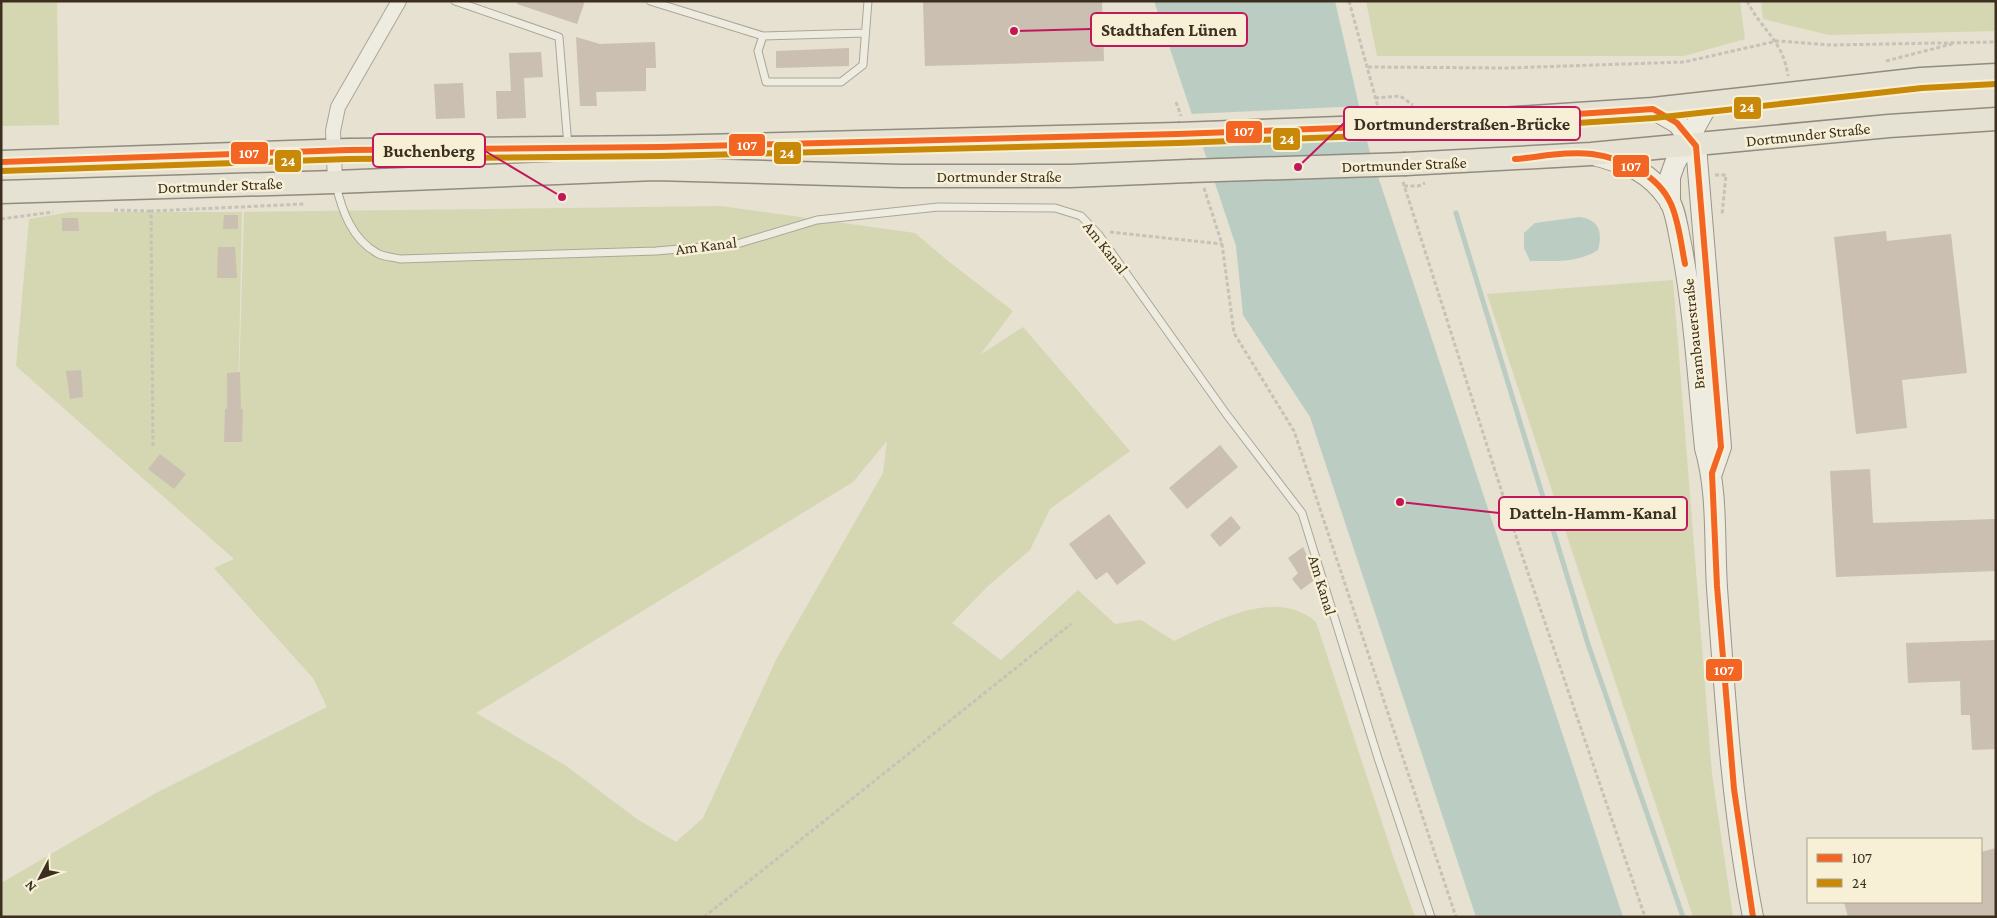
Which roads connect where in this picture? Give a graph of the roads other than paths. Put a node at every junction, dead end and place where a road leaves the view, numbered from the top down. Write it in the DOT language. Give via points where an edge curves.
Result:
graph roads {
  1 [pos="399,1"];
  2 [pos="454,1"];
  3 [pos="650,1"];
  4 [pos="868,1"];
  5 [pos="865,33"];
  6 [pos="763,36"];
  7 [pos="1996,75"];
  8 [pos="1708,104"];
  9 [pos="1653,109"];
  10 [pos="1996,119"];
  11 [pos="1690,143"];
  12 [pos="568,146"];
  13 [pos="333,151"];
  14 [pos="1591,154"];
  15 [pos="1,162"];
  16 [pos="1,192"];
  17 [pos="338,193"];
  18 [pos="1670,203"];
  19 [pos="1712,473"];
  20 [pos="1431,917"];
  21 [pos="1753,917"];
  1 -- 13 [label="street" via="338,107"];
  2 -- 12 [label="lane" via="559,37"];
  3 -- 6 [label="lane"];
  4 -- 5 [label="lane"];
  5 -- 6 [label="lane"];
  5 -- 6 [label="lane" via="862,65 841,82 766,82 758,51"];
  7 -- 8 [label="main road, Dortmunder Straße" via="1790,84"];
  8 -- 9 [label="main road, Dortmunder Straße"];
  8 -- 11 [label="main road"];
  9 -- 11 [label="main road" via="1677,123"];
  9 -- 12 [label="main road, Dortmunder Straße, bridge" via="1395,126 1178,134 660,147"];
  10 -- 11 [label="main road, Dortmunder Straße"];
  11 -- 14 [label="main road, Dortmunder Straße"];
  11 -- 18 [label="main road" via="1670,177"];
  11 -- 19 [label="main road, Brambauerstraße" via="1721,447"];
  12 -- 13 [label="main road, Dortmunder Straße"];
  13 -- 15 [label="main road, Dortmunder Straße"];
  13 -- 17 [label="street"];
  14 -- 17 [label="main road, Dortmunder Straße, bridge" via="1405,175 1189,170 1070,176 901,176 655,169"];
  14 -- 18 [label="main road, Brambauerstraße" via="1628,164 1643,172"];
  16 -- 17 [label="main road, Dortmunder Straße"];
  17 -- 20 [label="lane, Am Kanal" via="348,222 361,240 378,254 400,259 656,251 736,244 817,220 938,207 1055,208 1081,216 1099,235 1302,514"];
  18 -- 19 [label="main road, Brambauerstraße" via="1687,277 1706,448"];
  19 -- 21 [label="main road, Brambauerstraße" via="1726,705"];
}
